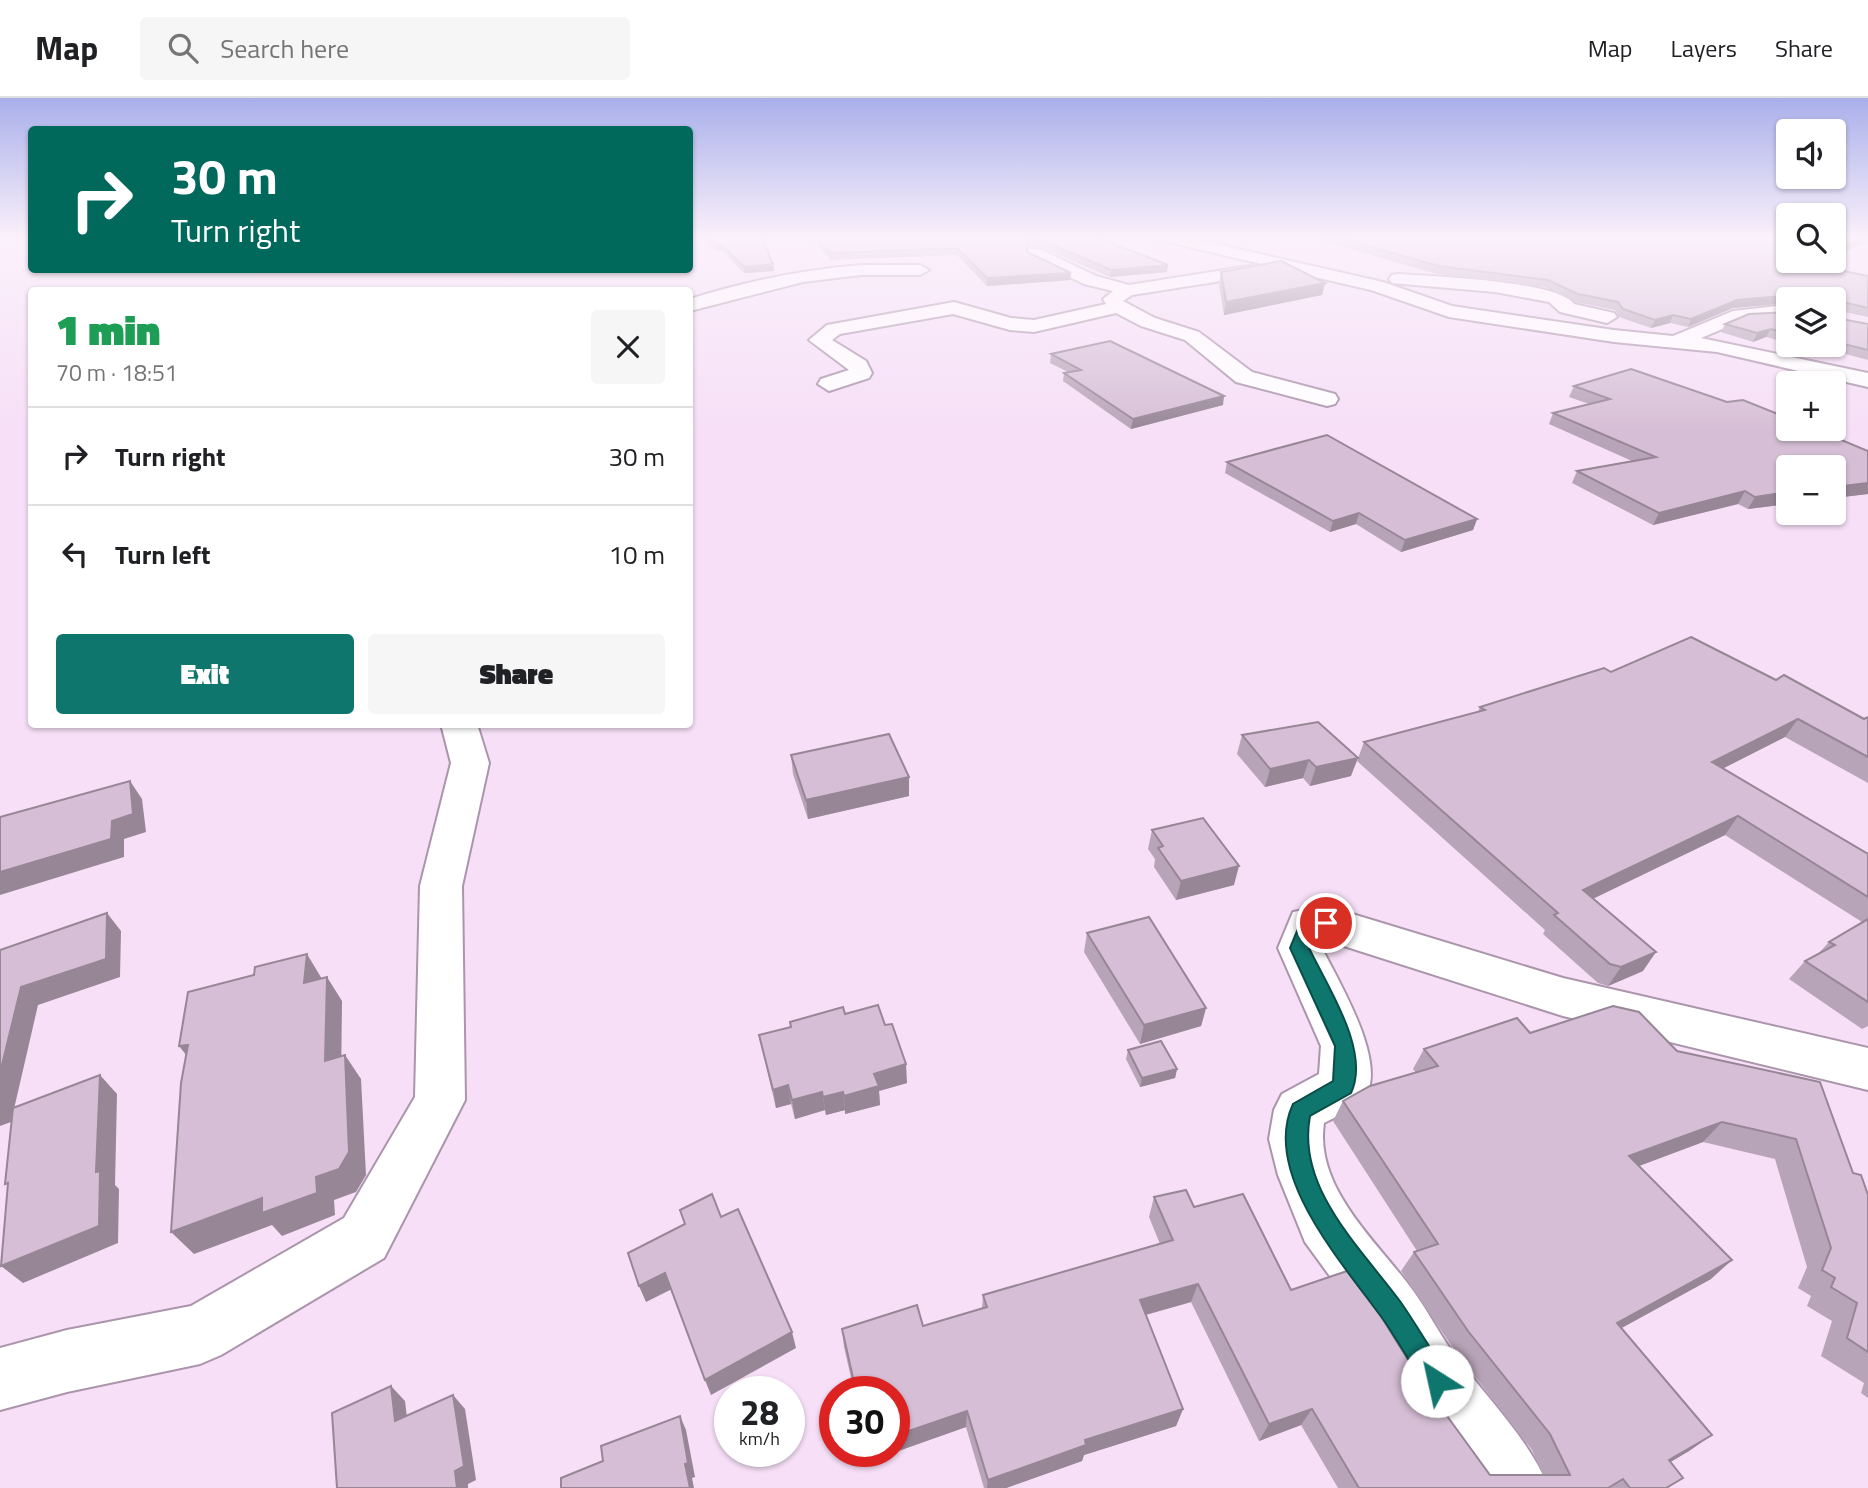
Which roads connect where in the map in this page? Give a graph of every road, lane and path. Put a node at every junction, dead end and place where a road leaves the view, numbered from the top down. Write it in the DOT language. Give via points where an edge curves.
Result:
graph roads {
  1 [pos="1116,302"];
  2 [pos="1126,302"];
  3 [pos="1420,302"];
  4 [pos="1563,302"];
  5 [pos="1776,312"];
  6 [pos="1680,341"];
  7 [pos="1868,380"];
  8 [pos="829,384"];
  9 [pos="1327,399"];
  10 [pos="460,728"];
  11 [pos="1868,1069"];
  12 [pos="0,1379"];
  13 [pos="1516,1488"];
  1 -- 8 [label="street" via="1072,320 1034,326 954,309 834,330 819,340 859,365 861,373"];
  2 -- 9 [label="street" via="1148,322 1192,336 1244,377"];
  3 -- 6 [label="street" via="1448,311 1614,336"];
  4 -- 6 [label="street" via="1567,308 1632,323"];
  5 -- 6 [label="street" via="1740,314"];
  6 -- 7 [label="street"];
  10 -- 12 [label="street" via="470,763 441,886 440,1100 364,1238 200,1334"];
  11 -- 13 [label="street" via="1563,997 1326,923 1308,924 1300,948 1345,1046 1344,1086 1300,1110 1295,1139 1305,1175 1325,1223 1342,1249 1393,1313 1428,1370"];
}
